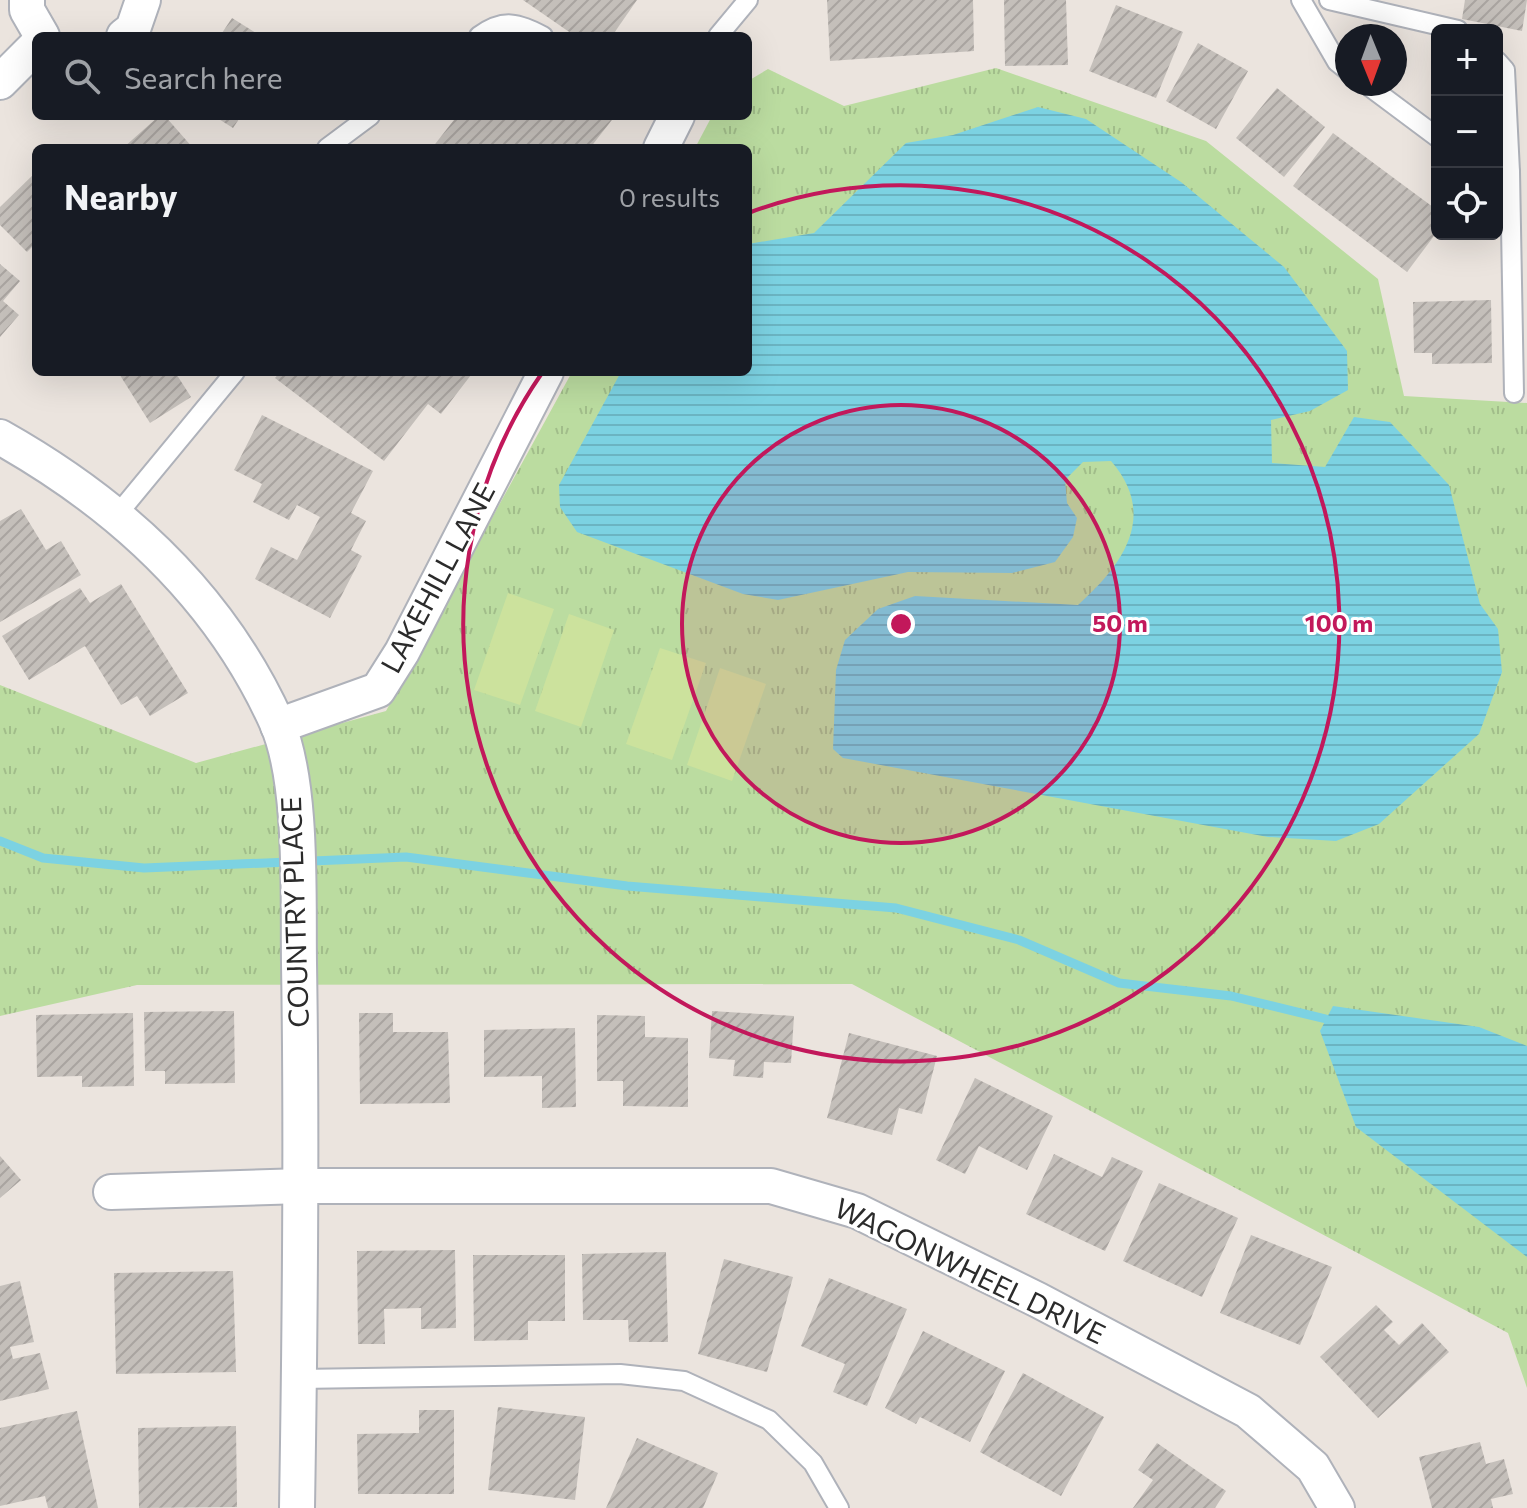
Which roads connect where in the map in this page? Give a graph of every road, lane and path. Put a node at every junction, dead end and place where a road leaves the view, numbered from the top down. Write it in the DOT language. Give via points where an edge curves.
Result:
graph roads {
  1 [pos="27,0"];
  2 [pos="143,0"];
  3 [pos="748,0"];
  4 [pos="1301,0"];
  5 [pos="1329,0"];
  6 [pos="1432,24"];
  7 [pos="40,32"];
  8 [pos="129,32"];
  9 [pos="485,32"];
  10 [pos="535,32"];
  11 [pos="721,32"];
  12 [pos="32,50"];
  13 [pos="1335,59"];
  14 [pos="1503,68"];
  15 [pos="0,82"];
  16 [pos="1382,96"];
  17 [pos="365,120"];
  18 [pos="675,120"];
  19 [pos="1431,133"];
  20 [pos="332,144"];
  21 [pos="663,144"];
  22 [pos="1504,169"];
  23 [pos="232,376"];
  24 [pos="544,376"];
  25 [pos="1514,393"];
  26 [pos="0,437"];
  27 [pos="117,515"];
  28 [pos="278,726"];
  29 [pos="303,1186"];
  30 [pos="111,1192"];
  31 [pos="299,1379"];
  32 [pos="297,1508"];
  33 [pos="839,1508"];
  34 [pos="1337,1508"];
  1 -- 7 [label="street"];
  2 -- 8 [label="street"];
  3 -- 11 [label="lane"];
  4 -- 13 [label="lane"];
  5 -- 6 [label="lane"];
  9 -- 10 [label="lane" via="513,21"];
  12 -- 15 [label="street"];
  14 -- 22 [label="lane"];
  16 -- 19 [label="lane"];
  17 -- 20 [label="lane"];
  18 -- 21 [label="street"];
  22 -- 25 [label="lane"];
  23 -- 27 [label="lane"];
  24 -- 28 [label="street, LAKEHILL LANE" via="378,690"];
  26 -- 27 [label="street, COUNTRY PLACE" via="47,463"];
  27 -- 28 [label="street, COUNTRY PLACE" via="193,588 239,652"];
  28 -- 29 [label="street, COUNTRY PLACE" via="295,803"];
  29 -- 30 [label="street, WAGONWHEEL DRIVE"];
  29 -- 31 [label="street, COUNTRY PLACE"];
  29 -- 34 [label="street, WAGONWHEEL DRIVE" via="771,1186 857,1211 1248,1411 1313,1467"];
  31 -- 32 [label="street, COUNTRY PLACE"];
  31 -- 33 [label="lane" via="620,1374 684,1381 769,1420 813,1463"];
}
